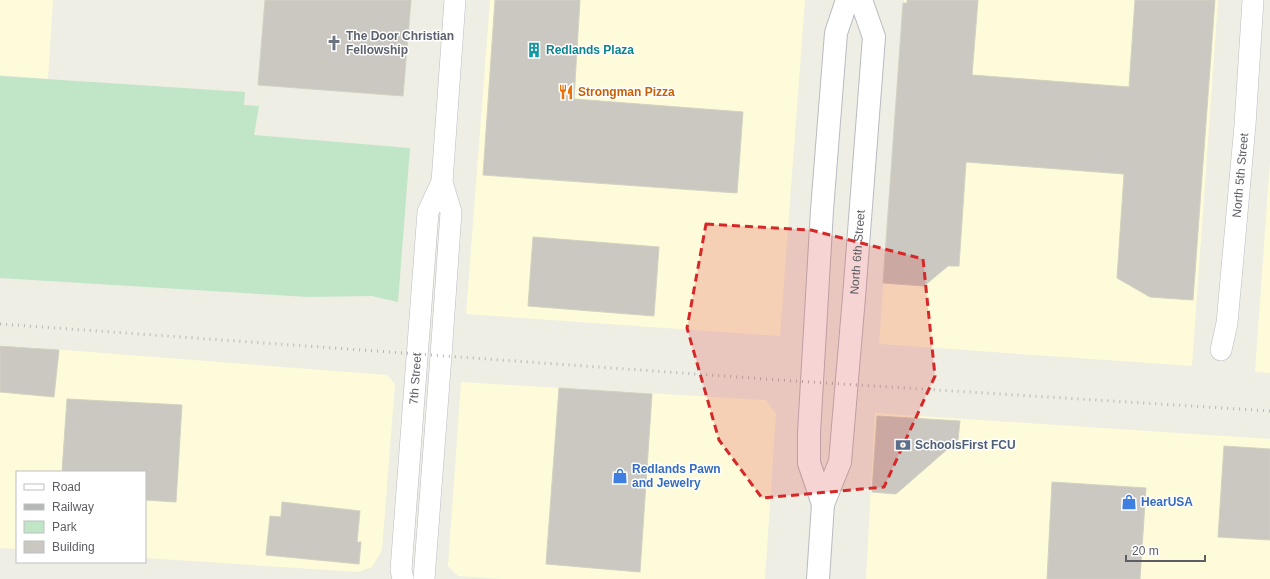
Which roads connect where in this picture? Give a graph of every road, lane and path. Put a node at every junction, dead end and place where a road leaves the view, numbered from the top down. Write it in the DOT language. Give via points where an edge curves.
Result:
graph roads {
  1 [pos="455,0"];
  2 [pos="847,0"];
  3 [pos="861,0"];
  4 [pos="1253,0"];
  5 [pos="442,182"];
  6 [pos="1221,350"];
  7 [pos="823,504"];
  8 [pos="403,579"];
  9 [pos="424,579"];
  10 [pos="818,579"];
  1 -- 5 [label="street, 7th Street"];
  2 -- 7 [label="main road, North 6th Street" via="836,34 811,389 809,463"];
  3 -- 7 [label="main road, North 6th Street" via="874,37 840,462"];
  4 -- 6 [label="street, North 5th Street" via="1228,315"];
  5 -- 8 [label="street, 7th Street" via="428,212 401,570"];
  5 -- 9 [label="street, 7th Street" via="451,212"];
  7 -- 10 [label="main road, North 6th Street"];
}
